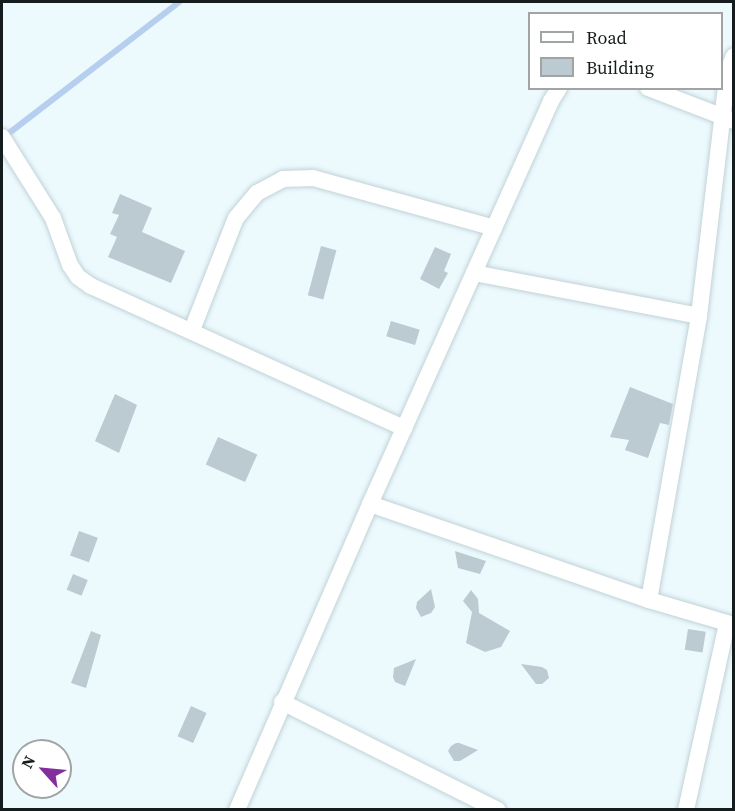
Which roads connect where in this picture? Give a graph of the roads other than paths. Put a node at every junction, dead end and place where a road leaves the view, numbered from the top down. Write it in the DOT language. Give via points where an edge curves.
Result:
graph roads {
  1 [pos="734,56"];
  2 [pos="558,90"];
  3 [pos="653,90"];
  4 [pos="728,120"];
  5 [pos="2,137"];
  6 [pos="494,228"];
  7 [pos="474,273"];
  8 [pos="699,316"];
  9 [pos="192,330"];
  10 [pos="404,428"];
  11 [pos="370,504"];
  12 [pos="649,600"];
  13 [pos="730,624"];
  14 [pos="282,702"];
  15 [pos="237,810"];
  16 [pos="498,810"];
  17 [pos="686,810"];
  1 -- 4 [label="street" via="728,70"];
  2 -- 6 [label="street"];
  3 -- 4 [label="street"];
  4 -- 8 [label="street"];
  5 -- 9 [label="street" via="53,219 70,266 78,276 91,286"];
  6 -- 7 [label="street"];
  6 -- 9 [label="street" via="313,177 283,179 257,193 236,218"];
  7 -- 8 [label="street"];
  7 -- 10 [label="street"];
  8 -- 12 [label="street"];
  9 -- 10 [label="street"];
  10 -- 11 [label="street"];
  11 -- 12 [label="street"];
  11 -- 14 [label="street"];
  12 -- 13 [label="street"];
  13 -- 17 [label="street"];
  14 -- 15 [label="street"];
  14 -- 16 [label="street"];
}
